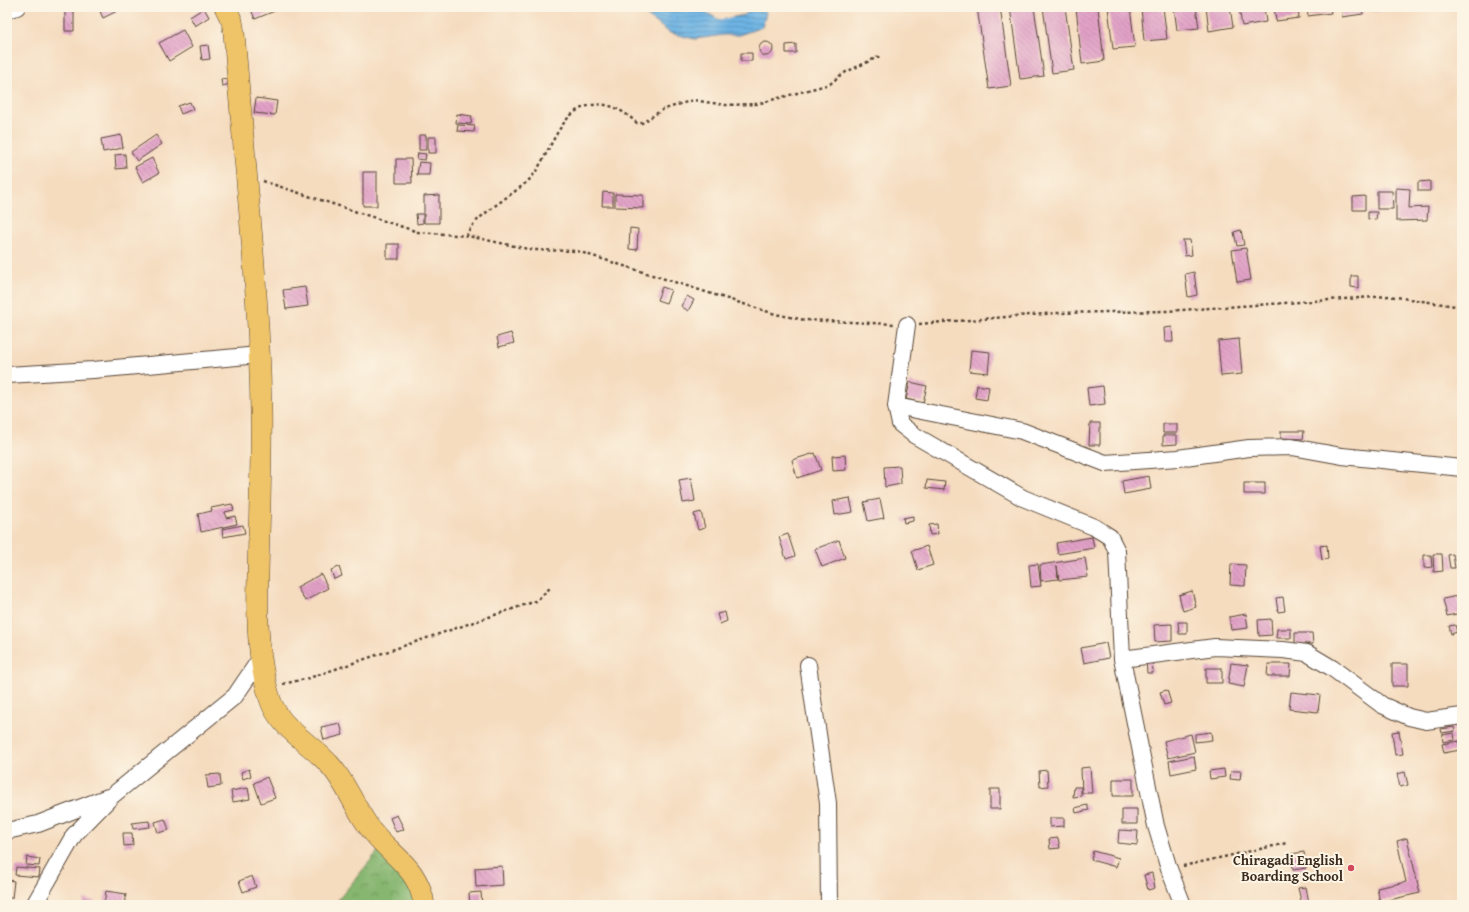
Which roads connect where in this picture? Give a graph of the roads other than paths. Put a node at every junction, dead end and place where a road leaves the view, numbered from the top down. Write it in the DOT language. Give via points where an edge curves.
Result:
graph roads {
  1 [pos="17,7"];
  2 [pos="225,7"];
  3 [pos="7,10"];
  4 [pos="907,325"];
  5 [pos="259,355"];
  6 [pos="7,375"];
  7 [pos="896,406"];
  8 [pos="1462,468"];
  9 [pos="260,659"];
  10 [pos="1122,659"];
  11 [pos="808,665"];
  12 [pos="1462,716"];
  13 [pos="113,795"];
  14 [pos="7,832"];
  15 [pos="34,905"];
  16 [pos="424,905"];
  17 [pos="829,905"];
  18 [pos="1183,905"];
  1 -- 3 [label="street"];
  2 -- 5 [label="main road" via="234,32 248,176"];
  4 -- 7 [label="street"];
  5 -- 6 [label="street"];
  5 -- 9 [label="main road" via="261,411 257,623"];
  7 -- 8 [label="street" via="1022,431 1105,463 1178,458 1249,448 1292,447 1342,456"];
  7 -- 10 [label="street" via="900,424 914,435 1023,498 1094,527 1110,537 1117,551"];
  9 -- 13 [label="street" via="235,696"];
  9 -- 16 [label="main road" via="274,711 282,722 330,764 369,827 416,877 422,890"];
  10 -- 12 [label="street" via="1215,647 1307,653 1382,705 1409,717 1426,721"];
  10 -- 18 [label="street" via="1156,826"];
  11 -- 17 [label="street" via="828,804"];
  13 -- 14 [label="street" via="38,824"];
  13 -- 15 [label="street" via="74,835"];
}
